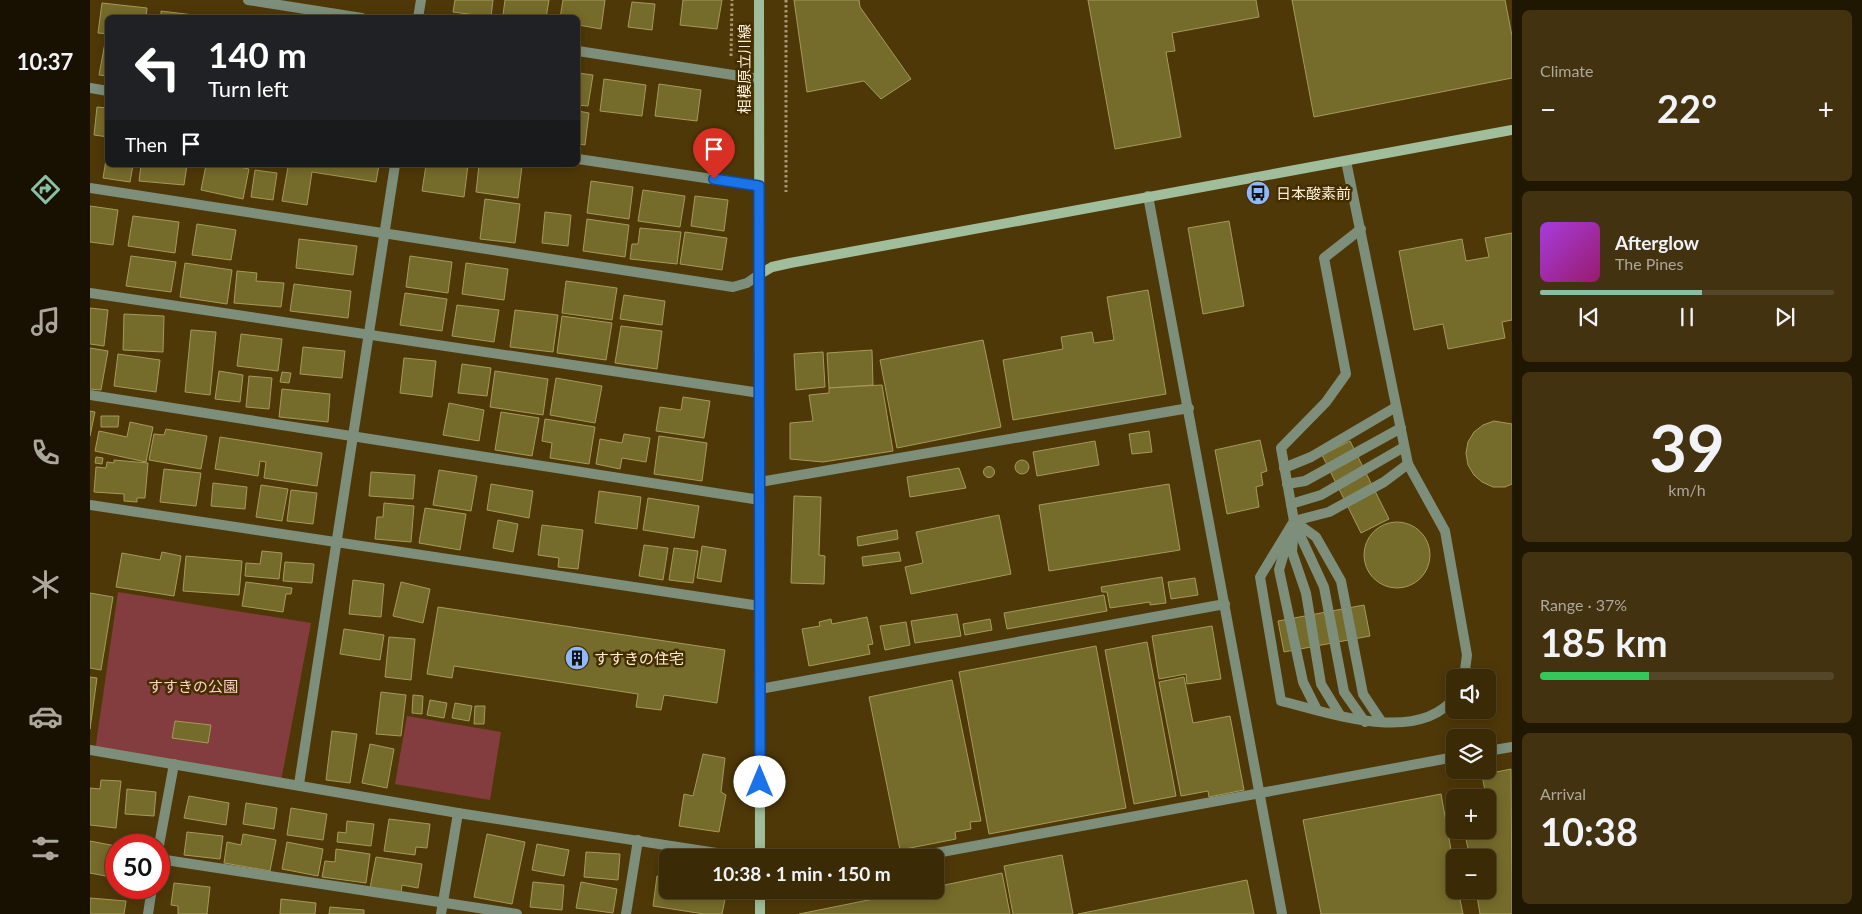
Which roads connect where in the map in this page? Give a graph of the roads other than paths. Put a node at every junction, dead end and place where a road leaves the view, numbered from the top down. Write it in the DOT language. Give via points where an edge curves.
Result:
graph roads {
  1 [pos="248,0"];
  2 [pos="421,0"];
  3 [pos="759,0"];
  4 [pos="343,15"];
  5 [pos="418,15"];
  6 [pos="580,51"];
  7 [pos="759,79"];
  8 [pos="90,88"];
  9 [pos="105,90"];
  10 [pos="1512,130"];
  11 [pos="580,159"];
  12 [pos="1346,161"];
  13 [pos="395,167"];
  14 [pos="759,186"];
  15 [pos="90,188"];
  16 [pos="1148,196"];
  17 [pos="1361,229"];
  18 [pos="384,234"];
  19 [pos="760,274"];
  20 [pos="90,293"];
  21 [pos="369,334"];
  22 [pos="760,393"];
  23 [pos="90,394"];
  24 [pos="1396,407"];
  25 [pos="1189,408"];
  26 [pos="1401,428"];
  27 [pos="353,437"];
  28 [pos="1404,447"];
  29 [pos="1408,464"];
  30 [pos="1284,468"];
  31 [pos="760,482"];
  32 [pos="1287,484"];
  33 [pos="760,500"];
  34 [pos="1291,504"];
  35 [pos="90,505"];
  36 [pos="1294,521"];
  37 [pos="336,544"];
  38 [pos="1225,604"];
  39 [pos="760,606"];
  40 [pos="1465,669"];
  41 [pos="760,688"];
  42 [pos="1446,707"];
  43 [pos="1318,710"];
  44 [pos="1340,715"];
  45 [pos="1365,722"];
  46 [pos="1381,722"];
  47 [pos="1512,746"];
  48 [pos="1496,749"];
  49 [pos="90,750"];
  50 [pos="1446,759"];
  51 [pos="174,764"];
  52 [pos="299,784"];
  53 [pos="1260,793"];
  54 [pos="458,813"];
  55 [pos="161,834"];
  56 [pos="638,840"];
  57 [pos="693,849"];
  58 [pos="760,849"];
  59 [pos="944,852"];
  60 [pos="170,861"];
  61 [pos="150,899"];
  62 [pos="760,899"];
  63 [pos="442,903"];
  64 [pos="148,914"];
  65 [pos="441,914"];
  66 [pos="518,914"];
  67 [pos="626,914"];
  68 [pos="760,914"];
  69 [pos="1282,914"];
  1 -- 4 [label="street"];
  2 -- 5 [label="street"];
  3 -- 7 [label="main road, 相模原立川線"];
  6 -- 7 [label="street"];
  7 -- 14 [label="main road, 相模原立川線"];
  8 -- 9 [label="street"];
  10 -- 12 [label="main road"];
  11 -- 14 [label="street"];
  12 -- 16 [label="main road"];
  12 -- 17 [label="street"];
  13 -- 18 [label="street"];
  14 -- 19 [label="main road, 相模原立川線"];
  15 -- 18 [label="street"];
  16 -- 19 [label="main road" via="790,263"];
  16 -- 25 [label="street"];
  17 -- 24 [label="street"];
  17 -- 30 [label="street" via="1324,258 1346,374 1326,402 1281,448"];
  18 -- 19 [label="street" via="733,287"];
  18 -- 21 [label="street"];
  19 -- 22 [label="main road, 相模原立川線"];
  20 -- 21 [label="street"];
  21 -- 22 [label="street"];
  21 -- 27 [label="street"];
  22 -- 31 [label="main road, 相模原立川線"];
  23 -- 27 [label="street"];
  24 -- 26 [label="street"];
  24 -- 30 [label="street" via="1311,457"];
  25 -- 31 [label="street"];
  25 -- 38 [label="street"];
  26 -- 28 [label="street"];
  26 -- 32 [label="street" via="1305,481"];
  27 -- 33 [label="street"];
  27 -- 37 [label="street"];
  28 -- 29 [label="street"];
  28 -- 34 [label="street" via="1321,495"];
  29 -- 36 [label="street" via="1384,482 1329,512"];
  29 -- 40 [label="street" via="1446,531 1467,655"];
  30 -- 32 [label="street"];
  31 -- 33 [label="main road, 相模原立川線"];
  32 -- 34 [label="street"];
  33 -- 39 [label="main road, 相模原立川線"];
  34 -- 36 [label="street"];
  35 -- 37 [label="street"];
  36 -- 43 [label="street" via="1279,570 1303,682"];
  36 -- 43 [label="street" via="1260,577 1281,700"];
  36 -- 44 [label="street" via="1292,552 1306,593 1320,684"];
  36 -- 45 [label="street" via="1324,587 1344,692"];
  36 -- 46 [label="street" via="1316,537 1341,581 1363,694"];
  37 -- 39 [label="street"];
  37 -- 52 [label="street"];
  38 -- 41 [label="street"];
  38 -- 53 [label="street"];
  39 -- 41 [label="main road, 相模原立川線"];
  41 -- 58 [label="main road, 相模原立川線"];
  42 -- 46 [label="street" via="1422,721"];
  43 -- 44 [label="street"];
  44 -- 45 [label="street"];
  45 -- 46 [label="street"];
  47 -- 48 [label="street"];
  49 -- 51 [label="street"];
  50 -- 53 [label="street"];
  51 -- 52 [label="street"];
  51 -- 55 [label="street"];
  52 -- 54 [label="street"];
  53 -- 59 [label="street"];
  53 -- 69 [label="street"];
  54 -- 56 [label="street"];
  54 -- 63 [label="street"];
  56 -- 57 [label="street"];
  56 -- 67 [label="street"];
  60 -- 63 [label="street"];
  61 -- 64 [label="street"];
  62 -- 68 [label="main road"];
  63 -- 65 [label="street"];
  63 -- 66 [label="street"];
}
